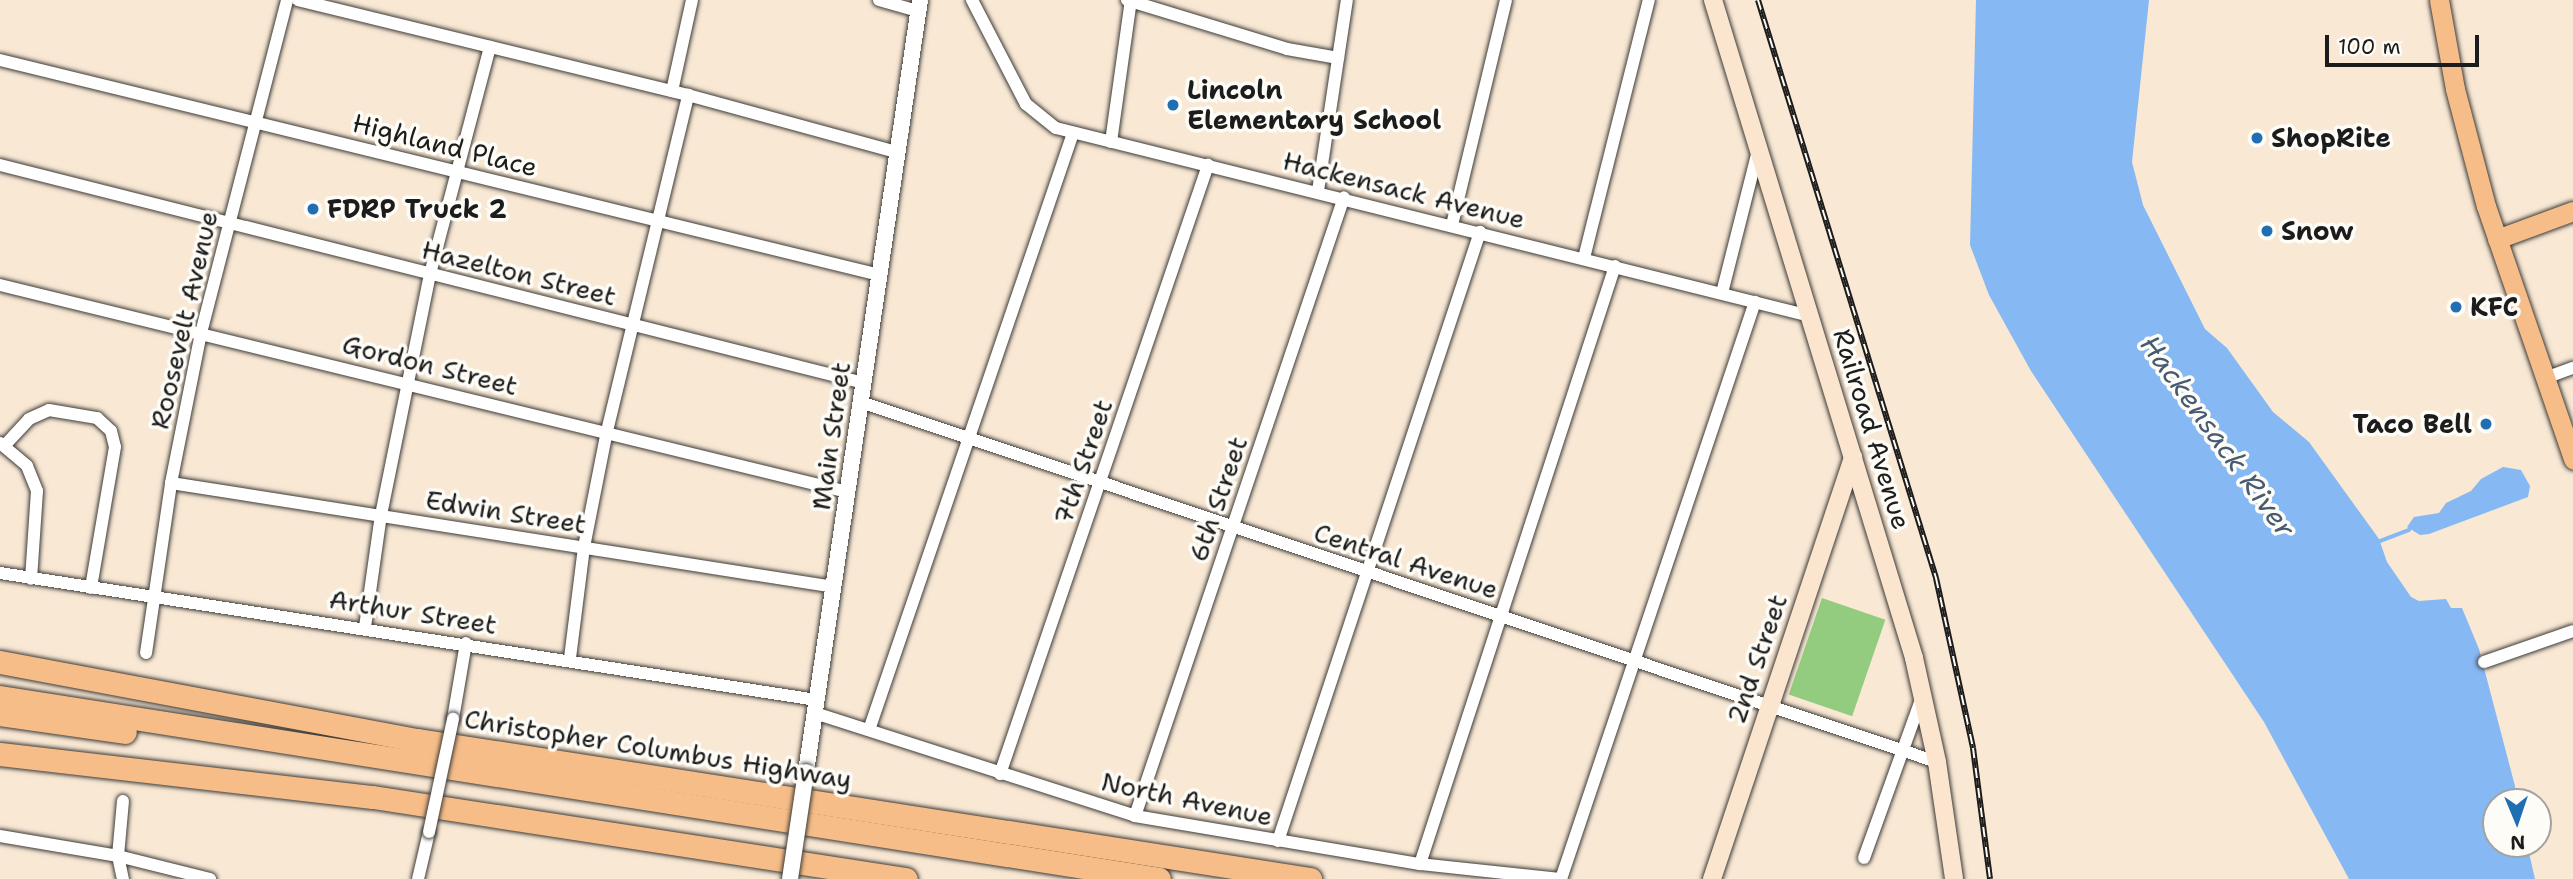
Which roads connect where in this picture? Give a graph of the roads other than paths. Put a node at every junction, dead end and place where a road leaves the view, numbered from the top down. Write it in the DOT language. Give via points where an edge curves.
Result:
graph roads {
  1 [pos="287,0"];
  2 [pos="298,0"];
  3 [pos="692,0"];
  4 [pos="879,0"];
  5 [pos="972,0"];
  6 [pos="1130,0"];
  7 [pos="1347,0"];
  8 [pos="1506,0"];
  9 [pos="1649,0"];
  10 [pos="1713,0"];
  11 [pos="2439,0"];
  12 [pos="919,5"];
  13 [pos="490,47"];
  14 [pos="1338,58"];
  15 [pos="0,60"];
  16 [pos="672,91"];
  17 [pos="688,95"];
  18 [pos="255,122"];
  19 [pos="1073,133"];
  20 [pos="1111,142"];
  21 [pos="1759,149"];
  22 [pos="897,152"];
  23 [pos="0,165"];
  24 [pos="1208,165"];
  25 [pos="457,172"];
  26 [pos="1318,191"];
  27 [pos="1343,197"];
  28 [pos="2573,211"];
  29 [pos="657,220"];
  30 [pos="229,223"];
  31 [pos="1452,225"];
  32 [pos="1480,232"];
  33 [pos="2497,239"];
  34 [pos="1584,258"];
  35 [pos="1615,266"];
  36 [pos="430,274"];
  37 [pos="879,275"];
  38 [pos="0,285"];
  39 [pos="1721,293"];
  40 [pos="1755,302"];
  41 [pos="1810,316"];
  42 [pos="631,325"];
  43 [pos="201,333"];
  44 [pos="2573,368"];
  45 [pos="2545,378"];
  46 [pos="407,383"];
  47 [pos="864,383"];
  48 [pos="861,402"];
  49 [pos="607,431"];
  50 [pos="969,440"];
  51 [pos="3,444"];
  52 [pos="1853,457"];
  53 [pos="2573,459"];
  54 [pos="171,483"];
  55 [pos="1100,483"];
  56 [pos="848,492"];
  57 [pos="381,515"];
  58 [pos="1232,527"];
  59 [pos="584,547"];
  60 [pos="1367,572"];
  61 [pos="0,573"];
  62 [pos="31,579"];
  63 [pos="834,587"];
  64 [pos="91,588"];
  65 [pos="155,597"];
  66 [pos="1500,617"];
  67 [pos="365,627"];
  68 [pos="2573,631"];
  69 [pos="466,643"];
  70 [pos="146,653"];
  71 [pos="570,658"];
  72 [pos="1634,661"];
  73 [pos="0,662"];
  74 [pos="2484,662"];
  75 [pos="0,688"];
  76 [pos="1923,695"];
  77 [pos="0,697"];
  78 [pos="1769,706"];
  79 [pos="816,707"];
  80 [pos="0,714"];
  81 [pos="110,714"];
  82 [pos="0,725"];
  83 [pos="77,725"];
  84 [pos="869,730"];
  85 [pos="0,743"];
  86 [pos="1902,751"];
  87 [pos="0,754"];
  88 [pos="1937,762"];
  89 [pos="166,771"];
  90 [pos="1000,774"];
  91 [pos="123,801"];
  92 [pos="1135,816"];
  93 [pos="0,836"];
  94 [pos="1278,841"];
  95 [pos="118,856"];
  96 [pos="1864,858"];
  97 [pos="1420,864"];
  98 [pos="123,879"];
  99 [pos="210,879"];
  100 [pos="418,879"];
  101 [pos="790,879"];
  102 [pos="906,879"];
  103 [pos="1059,879"];
  104 [pos="1159,879"];
  105 [pos="1310,879"];
  106 [pos="1561,879"];
  107 [pos="1712,879"];
  108 [pos="1954,879"];
  1 -- 18 [label="street, Roosevelt Avenue"];
  2 -- 13 [label="street"];
  3 -- 16 [label="street"];
  4 -- 12 [label="street"];
  5 -- 19 [label="street, Hackensack Avenue" via="1026,104 1045,122"];
  6 -- 14 [label="street" via="1287,49"];
  6 -- 20 [label="street"];
  7 -- 14 [label="street"];
  8 -- 31 [label="street"];
  9 -- 34 [label="street"];
  10 -- 21 [label="main road, Railroad Avenue"];
  11 -- 33 [label="main road" via="2469,148"];
  12 -- 22 [label="street, Main Street"];
  13 -- 16 [label="street"];
  13 -- 25 [label="street"];
  14 -- 26 [label="street"];
  15 -- 18 [label="street, Highland Place"];
  16 -- 17 [label="street"];
  17 -- 22 [label="street"];
  17 -- 29 [label="street"];
  18 -- 25 [label="street, Highland Place"];
  18 -- 30 [label="street, Roosevelt Avenue"];
  19 -- 20 [label="street, Hackensack Avenue"];
  19 -- 50 [label="street"];
  20 -- 24 [label="street, Hackensack Avenue"];
  21 -- 39 [label="street"];
  21 -- 41 [label="main road, Railroad Avenue"];
  22 -- 37 [label="street, Main Street"];
  23 -- 30 [label="street, Hazelton Street"];
  24 -- 26 [label="street, Hackensack Avenue"];
  24 -- 55 [label="street, 7th Street"];
  25 -- 29 [label="street, Highland Place"];
  25 -- 36 [label="street"];
  26 -- 27 [label="street, Hackensack Avenue"];
  27 -- 31 [label="street, Hackensack Avenue"];
  27 -- 58 [label="street, 6th Street"];
  28 -- 33 [label="main road"];
  29 -- 37 [label="street, Highland Place"];
  29 -- 42 [label="street"];
  30 -- 36 [label="street, Hazelton Street"];
  30 -- 43 [label="street, Roosevelt Avenue"];
  31 -- 32 [label="street, Hackensack Avenue"];
  32 -- 34 [label="street, Hackensack Avenue"];
  32 -- 60 [label="street"];
  33 -- 45 [label="main road"];
  34 -- 35 [label="street, Hackensack Avenue"];
  35 -- 39 [label="street, Hackensack Avenue"];
  35 -- 66 [label="street"];
  36 -- 42 [label="street, Hazelton Street"];
  36 -- 46 [label="street"];
  37 -- 47 [label="street, Main Street"];
  38 -- 43 [label="street, Gordon Street"];
  39 -- 40 [label="street, Hackensack Avenue"];
  40 -- 41 [label="street, Hackensack Avenue"];
  40 -- 72 [label="street"];
  41 -- 52 [label="main road, Railroad Avenue"];
  42 -- 47 [label="street, Hazelton Street"];
  42 -- 49 [label="street"];
  43 -- 46 [label="street, Gordon Street"];
  43 -- 54 [label="street, Roosevelt Avenue"];
  44 -- 45 [label="street"];
  45 -- 53 [label="main road"];
  46 -- 49 [label="street, Gordon Street"];
  46 -- 57 [label="street"];
  47 -- 48 [label="street, Main Street"];
  48 -- 50 [label="street, Central Avenue"];
  48 -- 56 [label="street, Main Street"];
  49 -- 56 [label="street, Gordon Street"];
  49 -- 59 [label="street"];
  50 -- 55 [label="street, Central Avenue"];
  50 -- 84 [label="street"];
  51 -- 62 [label="street" via="27,466 37,491"];
  51 -- 64 [label="street" via="29,419 59,410 105,423 114,438 113,460"];
  52 -- 76 [label="main road, Railroad Avenue"];
  52 -- 78 [label="main road, 2nd Street"];
  54 -- 57 [label="street, Edwin Street"];
  54 -- 65 [label="street, Roosevelt Avenue"];
  55 -- 58 [label="street, Central Avenue"];
  55 -- 90 [label="street, 7th Street"];
  56 -- 63 [label="street, Main Street"];
  57 -- 59 [label="street, Edwin Street"];
  57 -- 67 [label="street"];
  58 -- 60 [label="street, Central Avenue"];
  58 -- 92 [label="street, 6th Street"];
  59 -- 63 [label="street, Edwin Street"];
  59 -- 71 [label="street"];
  60 -- 66 [label="street, Central Avenue"];
  60 -- 94 [label="street"];
  61 -- 62 [label="street, Arthur Street"];
  62 -- 64 [label="street, Arthur Street"];
  63 -- 79 [label="street, Main Street"];
  64 -- 65 [label="street, Arthur Street"];
  65 -- 67 [label="street, Arthur Street"];
  65 -- 70 [label="street, Roosevelt Avenue"];
  66 -- 72 [label="street, Central Avenue"];
  66 -- 97 [label="street"];
  67 -- 69 [label="street, Arthur Street"];
  68 -- 74 [label="street"];
  69 -- 71 [label="street, Arthur Street"];
  69 -- 100 [label="street, bridge"];
  71 -- 79 [label="street, Arthur Street"];
  72 -- 78 [label="street, Central Avenue"];
  72 -- 106 [label="street"];
  73 -- 105 [label="highway, Christopher Columbus Highway" via="418,740"];
  75 -- 81 [label="highway" via="55,697"];
  76 -- 86 [label="street"];
  76 -- 88 [label="main road, Railroad Avenue"];
  77 -- 81 [label="highway, Christopher Columbus Highway"];
  78 -- 86 [label="street, Central Avenue"];
  78 -- 107 [label="main road, 2nd Street"];
  79 -- 84 [label="street, North Avenue"];
  79 -- 101 [label="street, Main Street, bridge"];
  80 -- 83 [label="highway"];
  81 -- 104 [label="highway, Christopher Columbus Highway"];
  82 -- 83 [label="highway" via="26,729"];
  83 -- 103 [label="highway"];
  84 -- 90 [label="street, North Avenue"];
  85 -- 89 [label="highway" via="117,758"];
  86 -- 88 [label="street, Central Avenue"];
  86 -- 96 [label="street"];
  87 -- 89 [label="highway"];
  88 -- 108 [label="main road, Railroad Avenue"];
  89 -- 102 [label="highway" via="385,799"];
  90 -- 92 [label="street, North Avenue"];
  91 -- 95 [label="street"];
  92 -- 94 [label="street, North Avenue"];
  93 -- 95 [label="street"];
  94 -- 97 [label="street, North Avenue"];
  95 -- 98 [label="street"];
  95 -- 99 [label="street"];
  97 -- 106 [label="street, North Avenue"];
}
